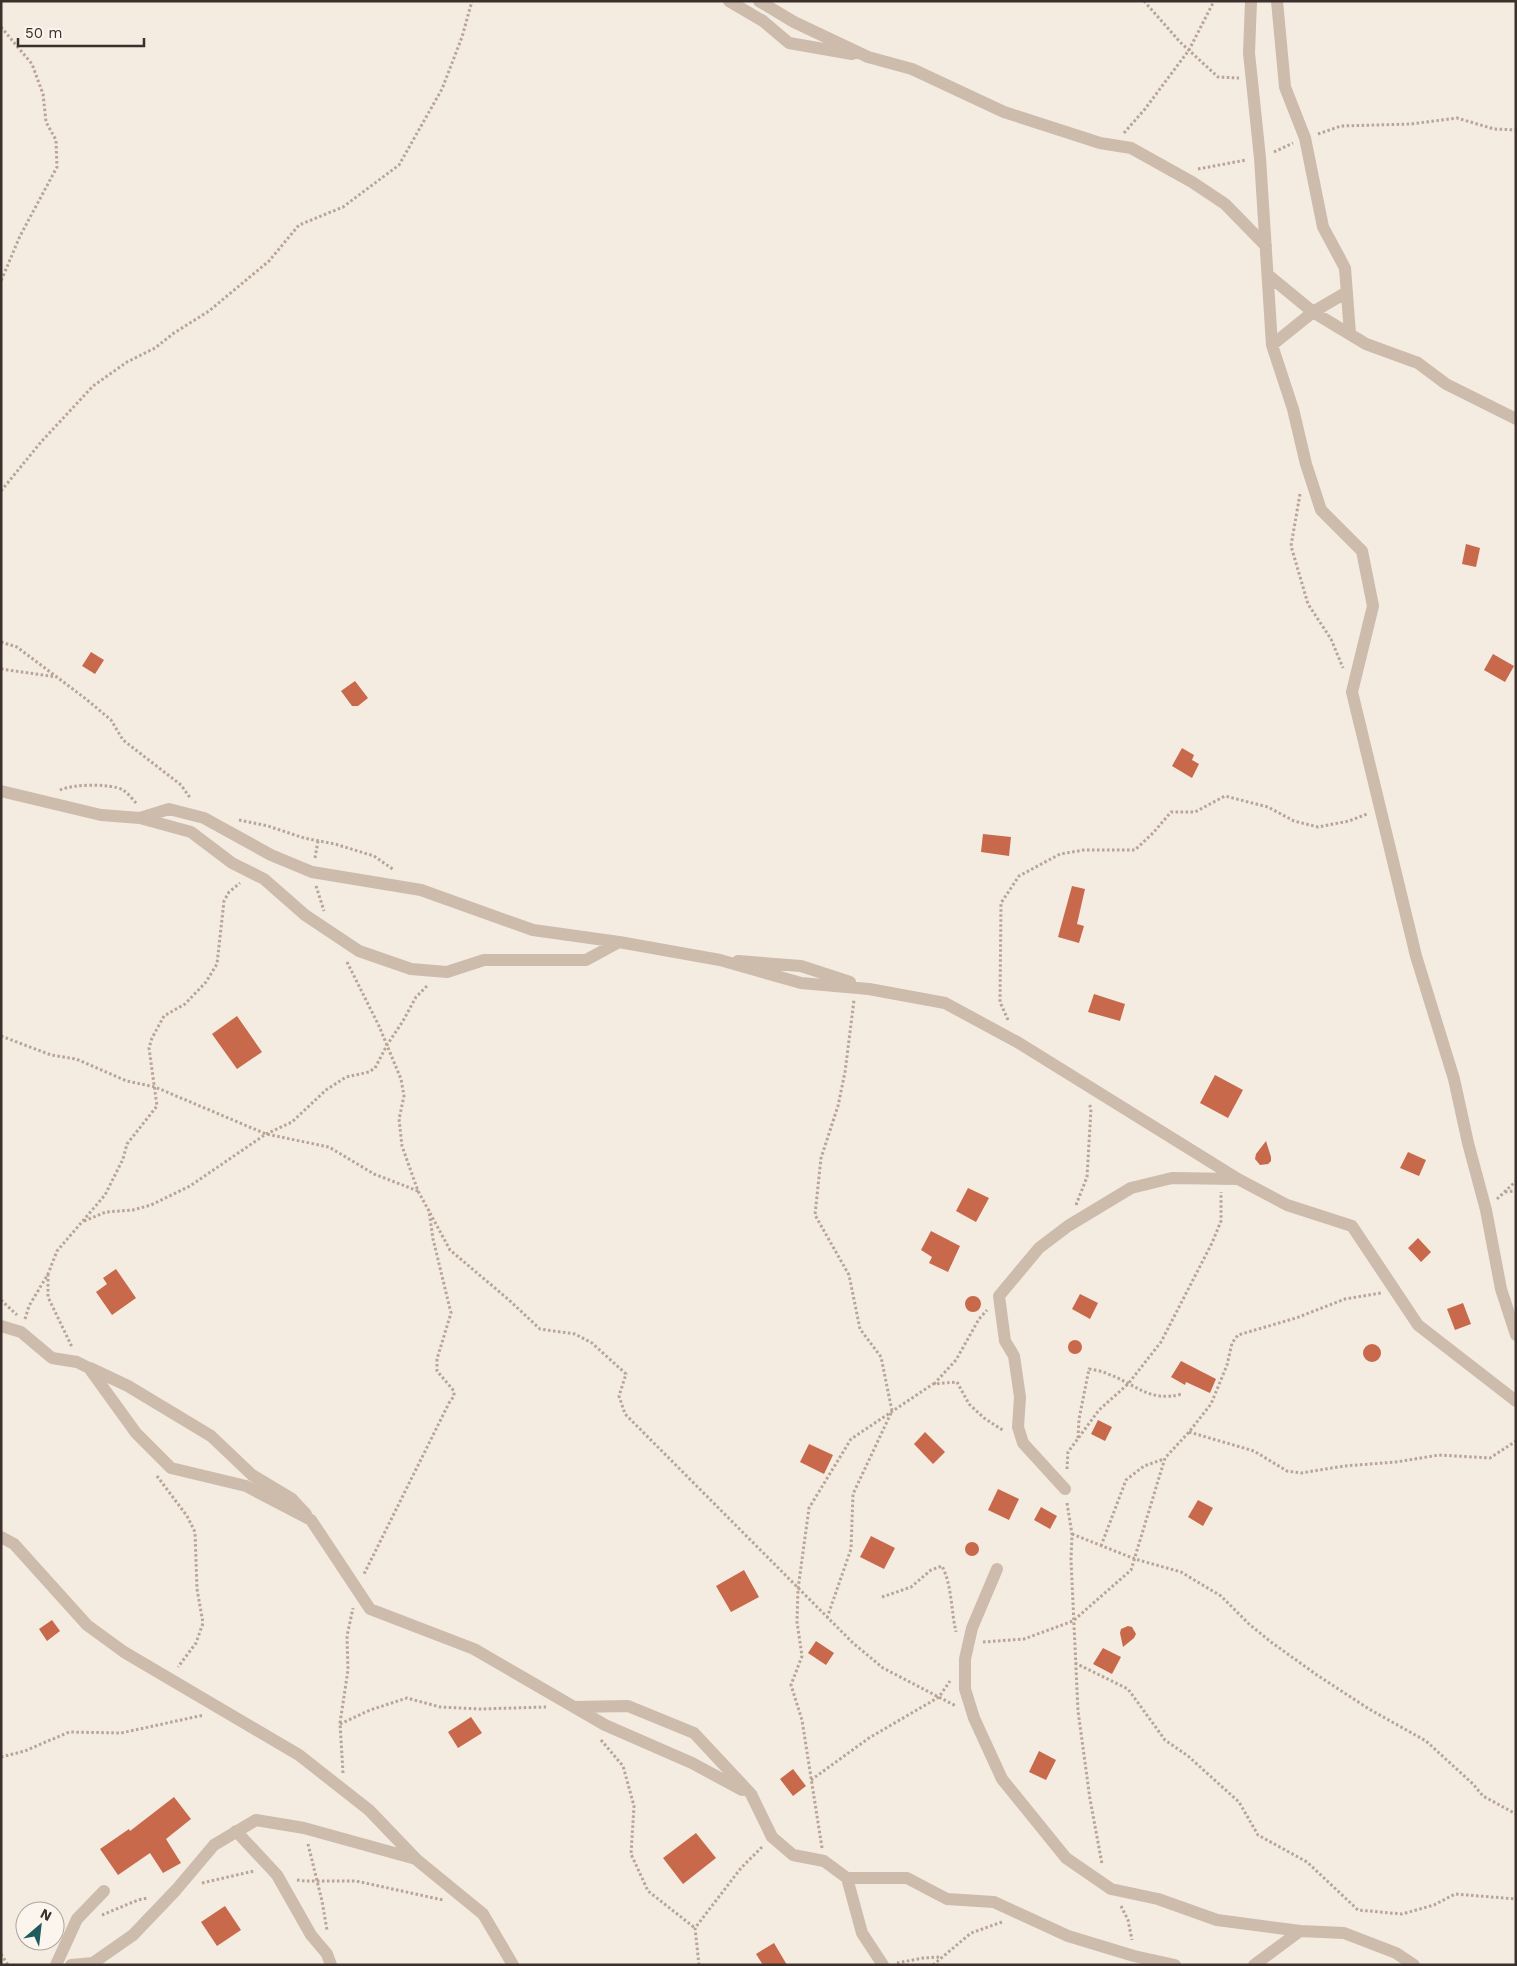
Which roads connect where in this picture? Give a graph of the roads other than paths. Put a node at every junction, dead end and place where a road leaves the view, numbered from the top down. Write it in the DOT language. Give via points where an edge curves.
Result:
graph roads {
  1 [pos="729,1"];
  2 [pos="759,1"];
  3 [pos="1251,1"];
  4 [pos="1277,1"];
  5 [pos="868,57"];
  6 [pos="1266,246"];
  7 [pos="1268,274"];
  8 [pos="1347,292"];
  9 [pos="1313,312"];
  10 [pos="1350,334"];
  11 [pos="1272,345"];
  12 [pos="1516,419"];
  13 [pos="1,791"];
  14 [pos="144,816"];
  15 [pos="619,942"];
  16 [pos="720,960"];
  17 [pos="869,988"];
  18 [pos="1238,1179"];
  19 [pos="1,1326"];
  20 [pos="1516,1335"];
  21 [pos="83,1365"];
  22 [pos="1516,1400"];
  23 [pos="1065,1489"];
  24 [pos="311,1520"];
  25 [pos="1,1537"];
  26 [pos="997,1569"];
  27 [pos="574,1707"];
  28 [pos="751,1794"];
  29 [pos="236,1832"];
  30 [pos="417,1860"];
  31 [pos="847,1878"];
  32 [pos="104,1891"];
  33 [pos="1300,1931"];
  34 [pos="329,1959"];
  35 [pos="1135,1960"];
  36 [pos="888,1964"];
  37 [pos="56,1965"];
  38 [pos="71,1965"];
  39 [pos="512,1965"];
  40 [pos="1175,1965"];
  41 [pos="1254,1965"];
  42 [pos="1414,1965"];
  1 -- 5 [label="street" via="763,21 789,42"];
  2 -- 5 [label="street" via="794,22"];
  3 -- 6 [label="street" via="1249,53"];
  4 -- 8 [label="street" via="1285,87 1305,138 1323,227 1345,268"];
  5 -- 6 [label="street" via="912,68 1004,112 1100,143 1131,148 1225,204"];
  6 -- 7 [label="street"];
  7 -- 9 [label="street"];
  7 -- 11 [label="street"];
  8 -- 9 [label="street"];
  8 -- 10 [label="street"];
  9 -- 10 [label="street"];
  9 -- 11 [label="street"];
  10 -- 12 [label="street" via="1366,344 1418,363 1446,384"];
  11 -- 20 [label="street" via="1321,510 1362,552 1373,606 1352,692 1416,956 1454,1079 1486,1210 1501,1289"];
  13 -- 14 [label="street" via="101,816"];
  14 -- 15 [label="street" via="169,809 204,818 271,855 312,872 421,890 533,930"];
  14 -- 15 [label="street" via="191,832 232,864 278,890 305,915 359,951 412,969 447,972 484,960 586,960"];
  15 -- 16 [label="street"];
  16 -- 17 [label="street" via="801,984"];
  16 -- 17 [label="street" via="801,966"];
  17 -- 18 [label="street" via="945,1003 1019,1043"];
  18 -- 22 [label="street" via="1287,1205 1352,1226 1418,1325"];
  18 -- 23 [label="street" via="1172,1178 1131,1188 1068,1226 1039,1248 999,1296 1005,1341 1014,1356 1018,1380 1018,1426 1023,1443"];
  19 -- 21 [label="street" via="21,1332 52,1358"];
  21 -- 24 [label="street" via="128,1386 211,1436 252,1474 292,1499"];
  21 -- 24 [label="street" via="136,1433 171,1468 246,1486"];
  24 -- 27 [label="street" via="370,1609 474,1649"];
  25 -- 30 [label="street" via="14,1544 87,1625 124,1652 299,1755 368,1810"];
  26 -- 33 [label="street" via="972,1628 965,1659 965,1689 974,1718 1002,1779 1066,1858 1111,1889 1158,1899 1217,1920"];
  27 -- 28 [label="street"];
  27 -- 28 [label="street" via="628,1706 694,1733"];
  28 -- 31 [label="street" via="772,1837 794,1855 824,1861"];
  29 -- 30 [label="street" via="256,1820 304,1828"];
  29 -- 34 [label="street" via="276,1875"];
  29 -- 38 [label="street" via="214,1845 133,1936 93,1963"];
  30 -- 39 [label="street" via="483,1914"];
  31 -- 35 [label="street" via="907,1878 947,1899 994,1902 1068,1936"];
  31 -- 36 [label="street" via="862,1932"];
  32 -- 37 [label="street" via="77,1919"];
  33 -- 41 [label="street"];
  33 -- 42 [label="street" via="1344,1933 1396,1953"];
  35 -- 40 [label="street"];
}
